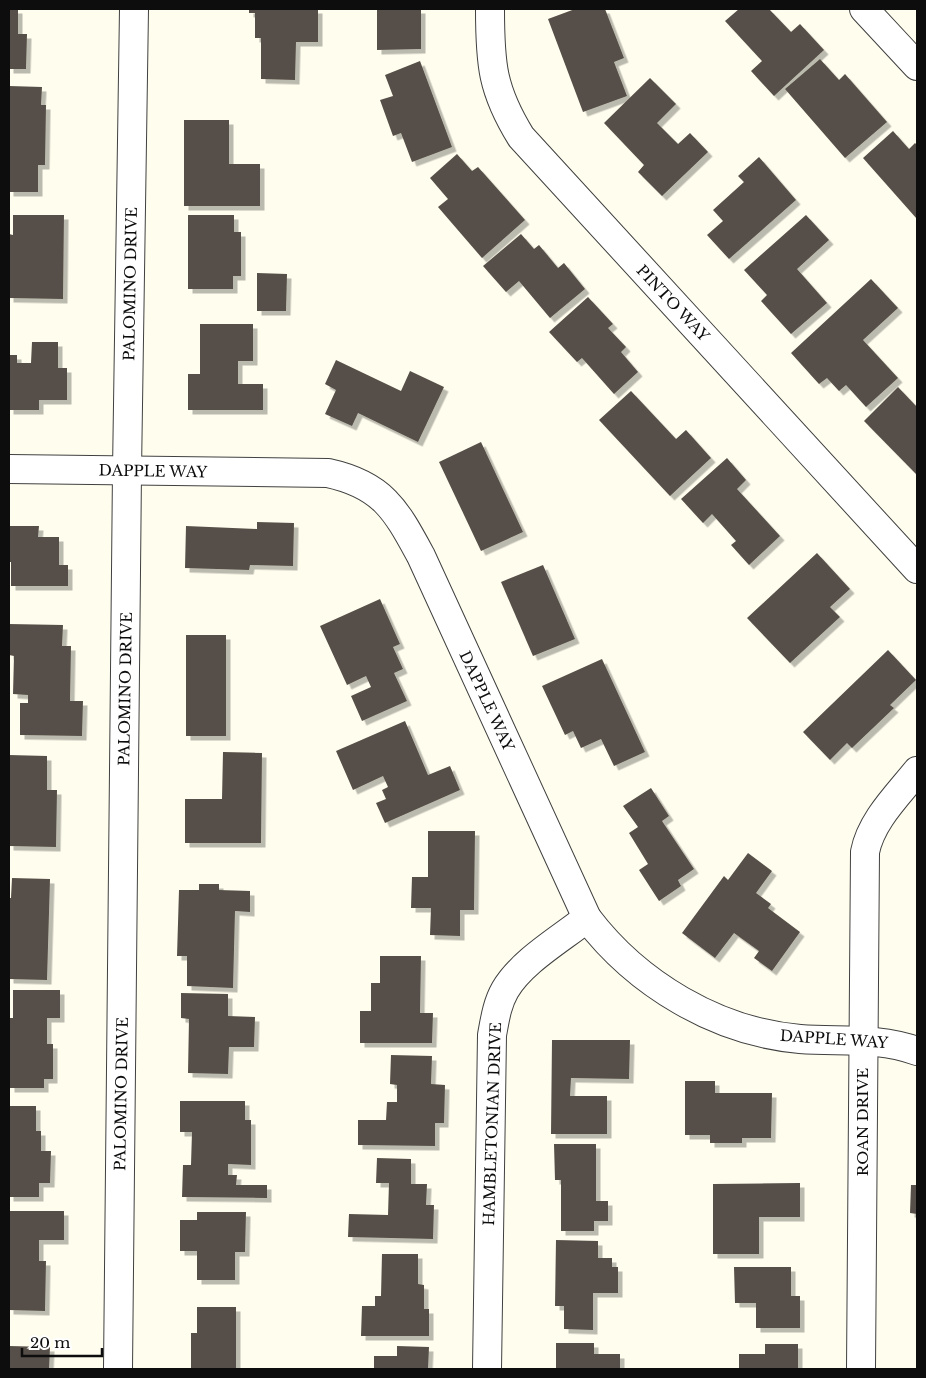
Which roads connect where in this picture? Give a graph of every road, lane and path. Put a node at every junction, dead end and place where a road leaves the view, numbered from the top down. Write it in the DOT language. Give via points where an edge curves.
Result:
graph roads {
  1 [pos="134,9"];
  2 [pos="490,9"];
  3 [pos="864,9"];
  4 [pos="917,66"];
  5 [pos="9,469"];
  6 [pos="127,471"];
  7 [pos="917,569"];
  8 [pos="917,771"];
  9 [pos="587,918"];
  10 [pos="863,1041"];
  11 [pos="917,1051"];
  12 [pos="118,1369"];
  13 [pos="487,1369"];
  14 [pos="861,1369"];
  1 -- 6 [label="street, PALOMINO DRIVE"];
  2 -- 7 [label="street, PINTO WAY" via="495,83 508,117 521,137"];
  3 -- 4 [label="street"];
  5 -- 6 [label="street, DAPPLE WAY"];
  6 -- 9 [label="street, DAPPLE WAY" via="328,473 359,482 375,491 398,516 421,556"];
  6 -- 12 [label="street, PALOMINO DRIVE"];
  8 -- 10 [label="street, ROAN DRIVE" via="873,827 864,852"];
  9 -- 10 [label="street, DAPPLE WAY" via="601,938 654,984 712,1016 776,1036"];
  9 -- 13 [label="street, HAMBLETONIAN DRIVE" via="517,974 505,990 496,1012 492,1035"];
  10 -- 11 [label="street, DAPPLE WAY" via="893,1043"];
  10 -- 14 [label="street, ROAN DRIVE"];
}
